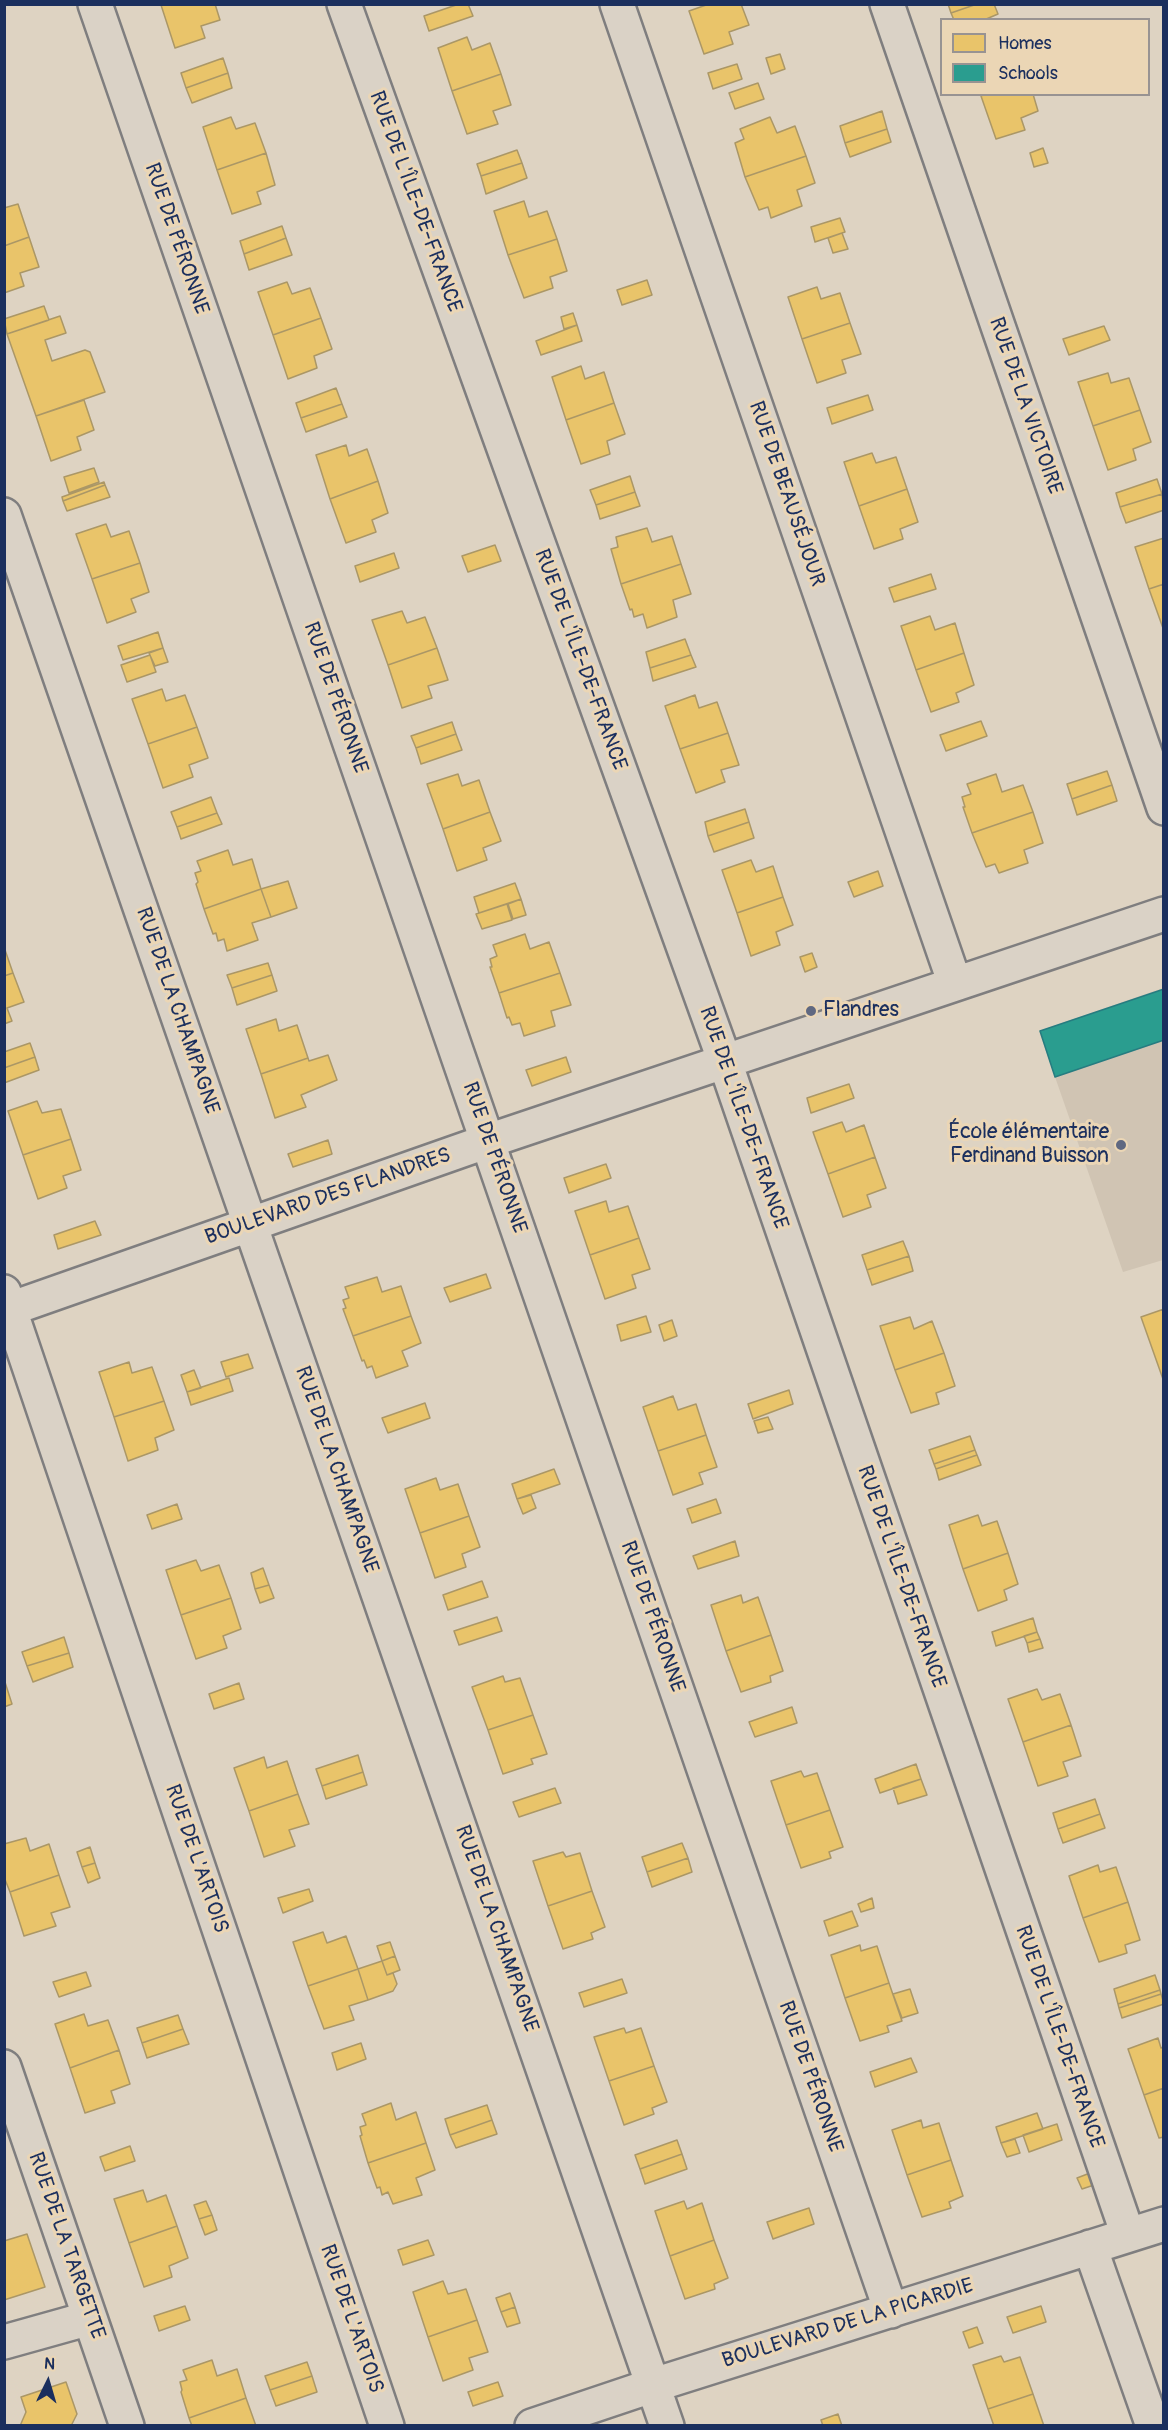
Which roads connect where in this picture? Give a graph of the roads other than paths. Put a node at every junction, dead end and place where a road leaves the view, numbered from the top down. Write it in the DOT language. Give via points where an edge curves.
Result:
graph roads {
  1 [pos="95,4"];
  2 [pos="344,4"];
  3 [pos="617,4"];
  4 [pos="887,4"];
  5 [pos="4,515"];
  6 [pos="1164,808"];
  7 [pos="1164,914"];
  8 [pos="955,984"];
  9 [pos="725,1062"];
  10 [pos="488,1141"];
  11 [pos="251,1225"];
  12 [pos="6,1304"];
  13 [pos="4,2067"];
  14 [pos="1164,2224"];
  15 [pos="1128,2235"];
  16 [pos="1090,2247"];
  17 [pos="891,2312"];
  18 [pos="90,2318"];
  19 [pos="4,2342"];
  20 [pos="654,2385"];
  21 [pos="127,2426"];
  22 [pos="387,2426"];
  23 [pos="532,2426"];
  24 [pos="667,2426"];
  25 [pos="1153,2426"];
  1 -- 10 [label="street, RUE DE PÉRONNE"];
  2 -- 9 [label="street, RUE DE L'ÎLE-DE-FRANCE"];
  3 -- 8 [label="street, RUE DE BEAUSÉJOUR"];
  4 -- 6 [label="street, RUE DE LA VICTOIRE"];
  5 -- 11 [label="street, RUE DE LA CHAMPAGNE"];
  7 -- 8 [label="street, BOULEVARD DES FLANDRES"];
  8 -- 9 [label="street, BOULEVARD DES FLANDRES"];
  9 -- 10 [label="street, BOULEVARD DES FLANDRES"];
  9 -- 15 [label="street, RUE DE L'ÎLE-DE-FRANCE"];
  10 -- 11 [label="street, BOULEVARD DES FLANDRES"];
  10 -- 17 [label="street, RUE DE PÉRONNE"];
  11 -- 12 [label="street, BOULEVARD DES FLANDRES"];
  11 -- 20 [label="street, RUE DE LA CHAMPAGNE"];
  12 -- 22 [label="street, RUE DE L'ARTOIS"];
  13 -- 18 [label="street, RUE DE LA TARGETTE"];
  14 -- 15 [label="street, BOULEVARD DE LA PICARDIE"];
  15 -- 16 [label="street, BOULEVARD DE LA PICARDIE"];
  16 -- 17 [label="street, BOULEVARD DE LA PICARDIE"];
  16 -- 25 [label="street"];
  17 -- 20 [label="street, BOULEVARD DE LA PICARDIE"];
  18 -- 19 [label="street"];
  18 -- 21 [label="street, RUE DE LA TARGETTE"];
  20 -- 23 [label="street, BOULEVARD DE LA PICARDIE"];
  20 -- 24 [label="street, RUE DE LA CHAMPAGNE"];
}
